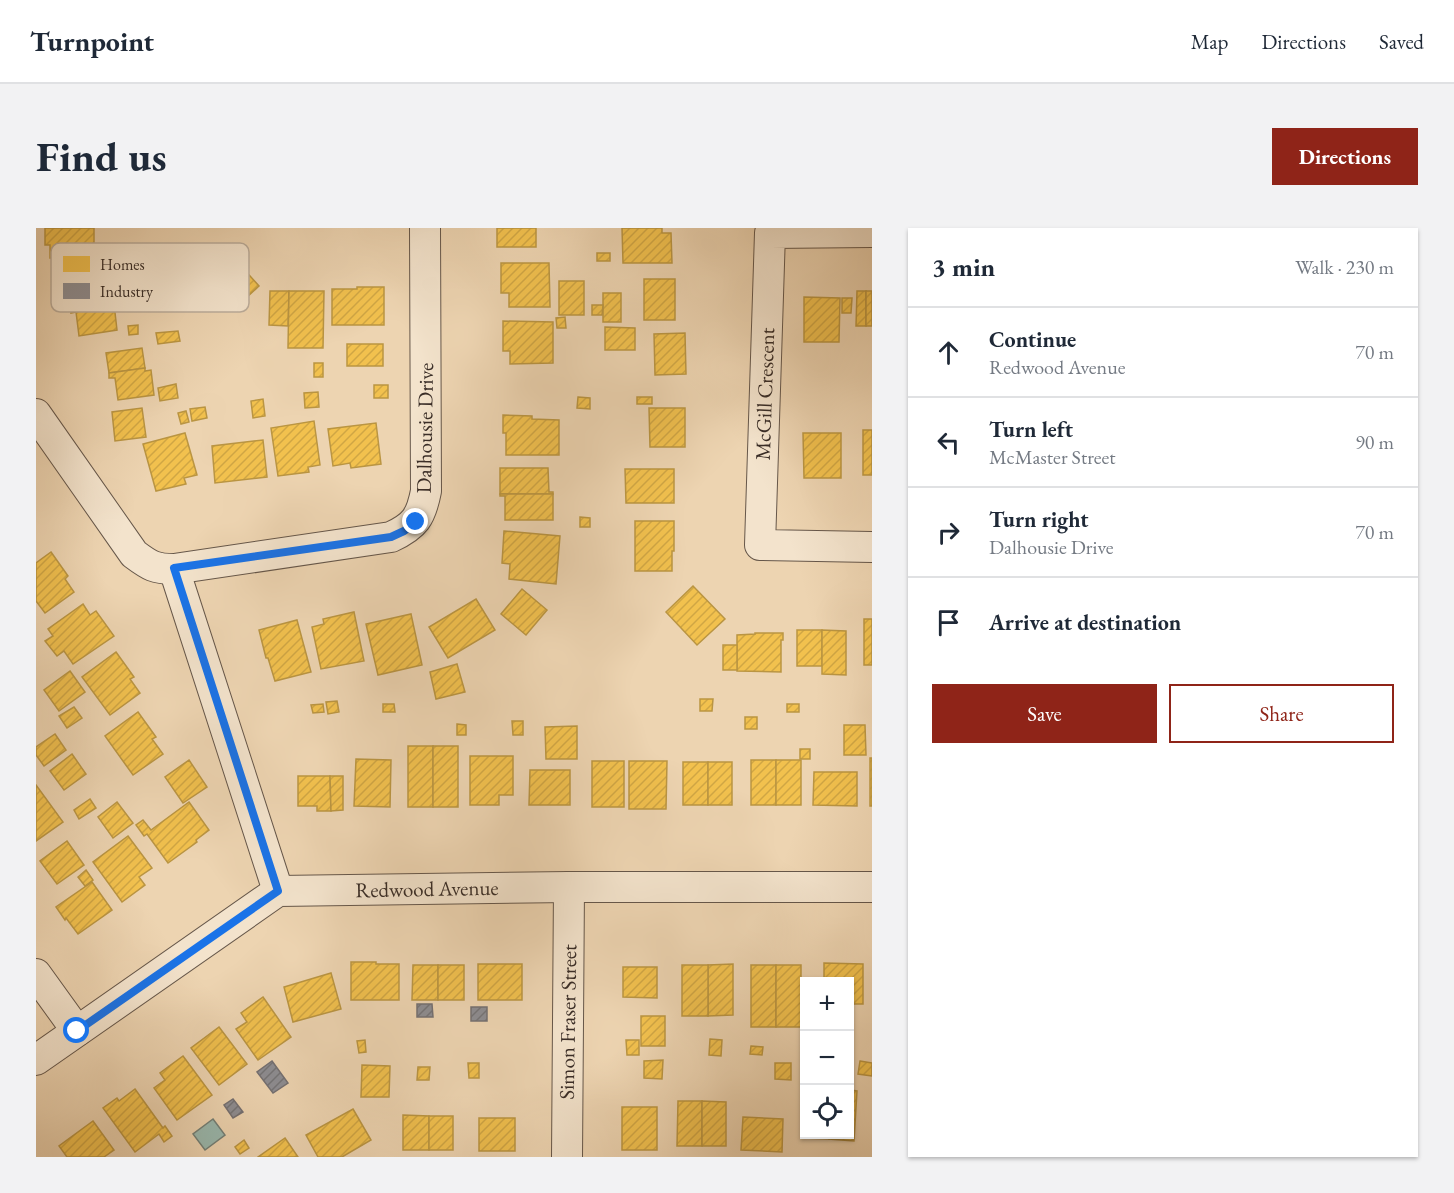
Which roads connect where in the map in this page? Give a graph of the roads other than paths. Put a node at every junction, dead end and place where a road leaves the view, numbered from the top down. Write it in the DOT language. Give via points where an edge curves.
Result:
graph roads {
  1 [pos="425,228"];
  2 [pos="872,232"];
  3 [pos="36,414"];
  4 [pos="872,547"];
  5 [pos="174,568"];
  6 [pos="569,887"];
  7 [pos="872,887"];
  8 [pos="278,891"];
  9 [pos="36,974"];
  10 [pos="77,1031"];
  11 [pos="36,1060"];
  12 [pos="567,1157"];
  1 -- 5 [label="street, Dalhousie Drive" via="426,491 416,522 391,537"];
  2 -- 4 [label="street, McGill Crescent" via="770,233 760,545"];
  3 -- 5 [label="street, Dalhousie Drive" via="134,554 159,568"];
  5 -- 8 [label="street"];
  6 -- 7 [label="street, Redwood Avenue"];
  6 -- 8 [label="street, Redwood Avenue"];
  6 -- 12 [label="street, Simon Fraser Street"];
  8 -- 10 [label="street"];
  9 -- 10 [label="street"];
  10 -- 11 [label="street"];
}
